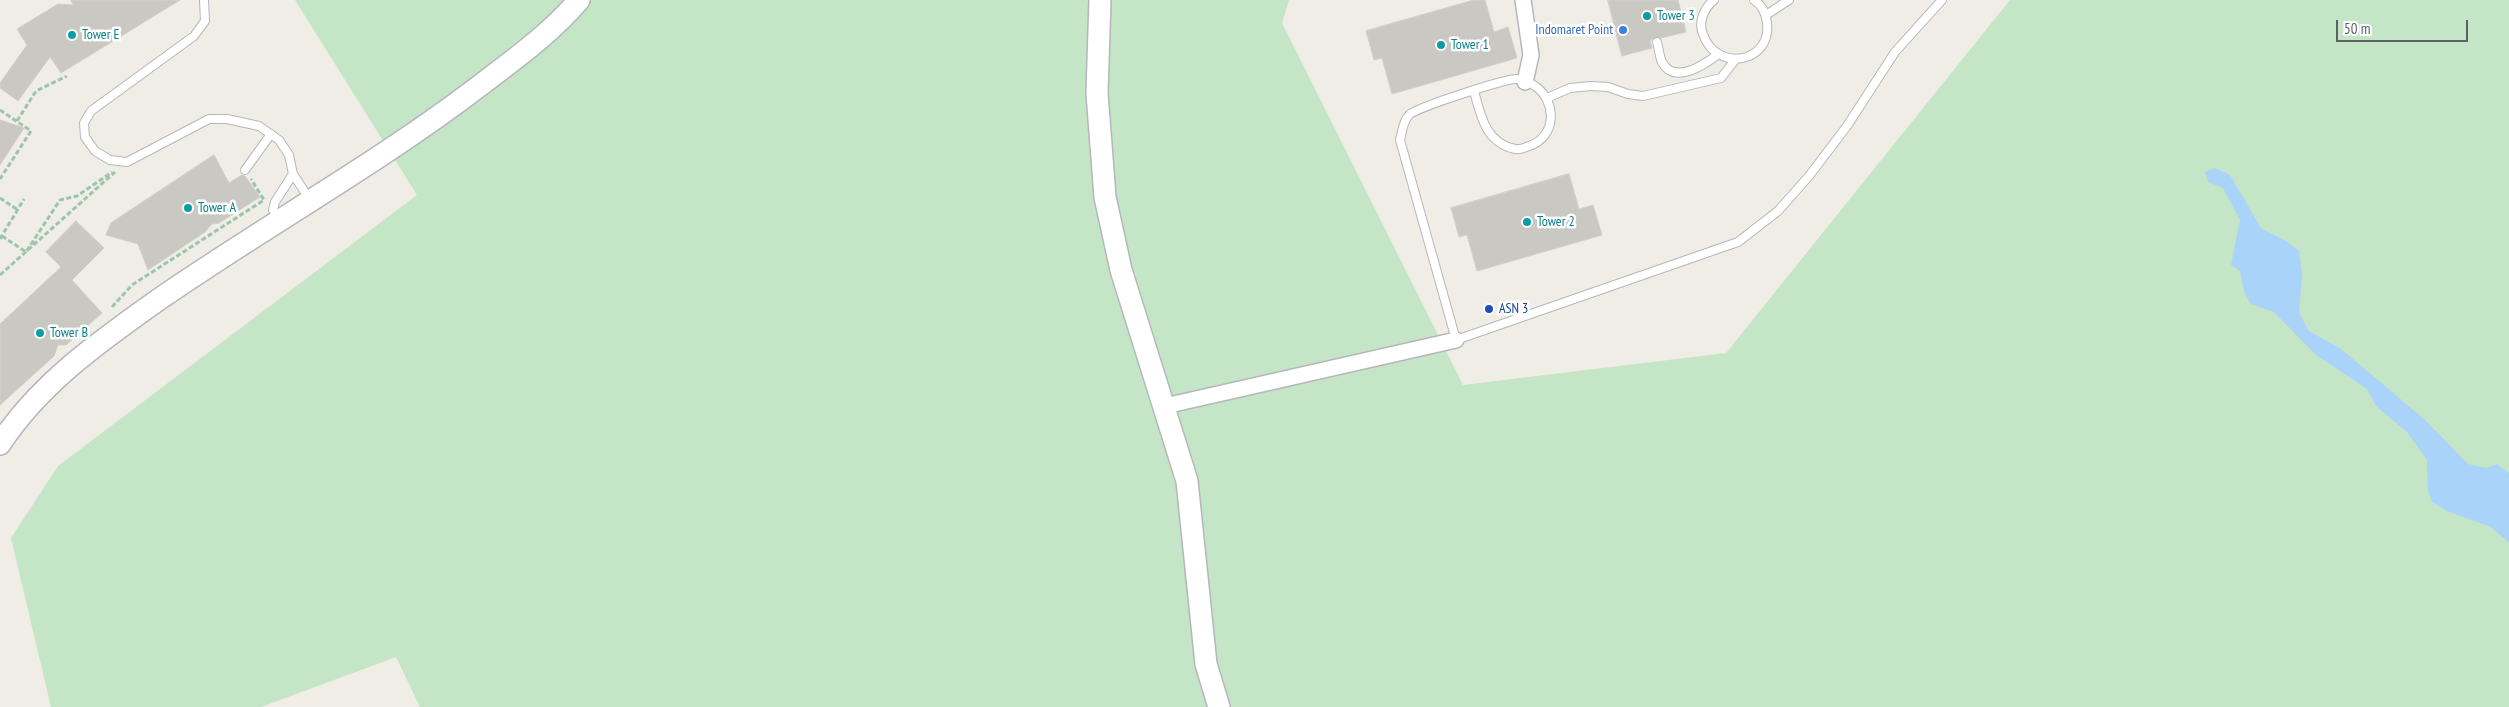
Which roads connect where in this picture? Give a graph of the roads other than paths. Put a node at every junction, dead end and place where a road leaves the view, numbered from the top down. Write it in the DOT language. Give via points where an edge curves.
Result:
graph roads {
  1 [pos="204,0"];
  2 [pos="579,0"];
  3 [pos="1100,0"];
  4 [pos="1523,0"];
  5 [pos="1714,0"];
  6 [pos="1754,0"];
  7 [pos="1789,0"];
  8 [pos="1942,0"];
  9 [pos="1766,14"];
  10 [pos="1658,42"];
  11 [pos="1718,55"];
  12 [pos="1735,60"];
  13 [pos="1525,82"];
  14 [pos="1474,91"];
  15 [pos="1547,98"];
  16 [pos="271,134"];
  17 [pos="245,170"];
  18 [pos="293,174"];
  19 [pos="311,202"];
  20 [pos="280,222"];
  21 [pos="1456,340"];
  22 [pos="1165,406"];
  23 [pos="0,444"];
  24 [pos="1219,707"];
  1 -- 16 [label="lane" via="205,21 194,36 91,111 84,123 85,137 95,151 110,160 127,162 209,119 259,126"];
  2 -- 19 [label="street" via="532,45 448,110"];
  3 -- 22 [label="street" via="1096,94 1105,197 1121,270"];
  4 -- 13 [label="street" via="1531,55"];
  5 -- 11 [label="lane" via="1703,14 1701,29 1706,44"];
  6 -- 9 [label="lane"];
  7 -- 9 [label="lane"];
  8 -- 21 [label="lane" via="1895,52 1847,126 1809,176 1778,211 1738,242"];
  9 -- 12 [label="lane" via="1768,30 1762,45 1751,56"];
  10 -- 11 [label="lane" via="1662,62 1669,69 1684,72 1700,68"];
  11 -- 12 [label="lane"];
  12 -- 15 [label="lane" via="1721,78 1643,96 1591,86 1570,88"];
  13 -- 14 [label="lane" via="1517,79"];
  13 -- 15 [label="lane" via="1534,85"];
  14 -- 15 [label="lane" via="1482,122 1492,138 1505,147 1518,150 1537,144 1547,134 1552,116"];
  14 -- 21 [label="lane" via="1424,106 1409,115 1400,140"];
  16 -- 17 [label="lane"];
  16 -- 18 [label="lane" via="289,155"];
  18 -- 19 [label="lane"];
  18 -- 20 [label="lane" via="275,202 273,210"];
  19 -- 20 [label="street"];
  20 -- 23 [label="street" via="195,274 95,347 59,376 18,417"];
  21 -- 22 [label="street"];
  22 -- 24 [label="street" via="1187,481 1206,664"];
}
